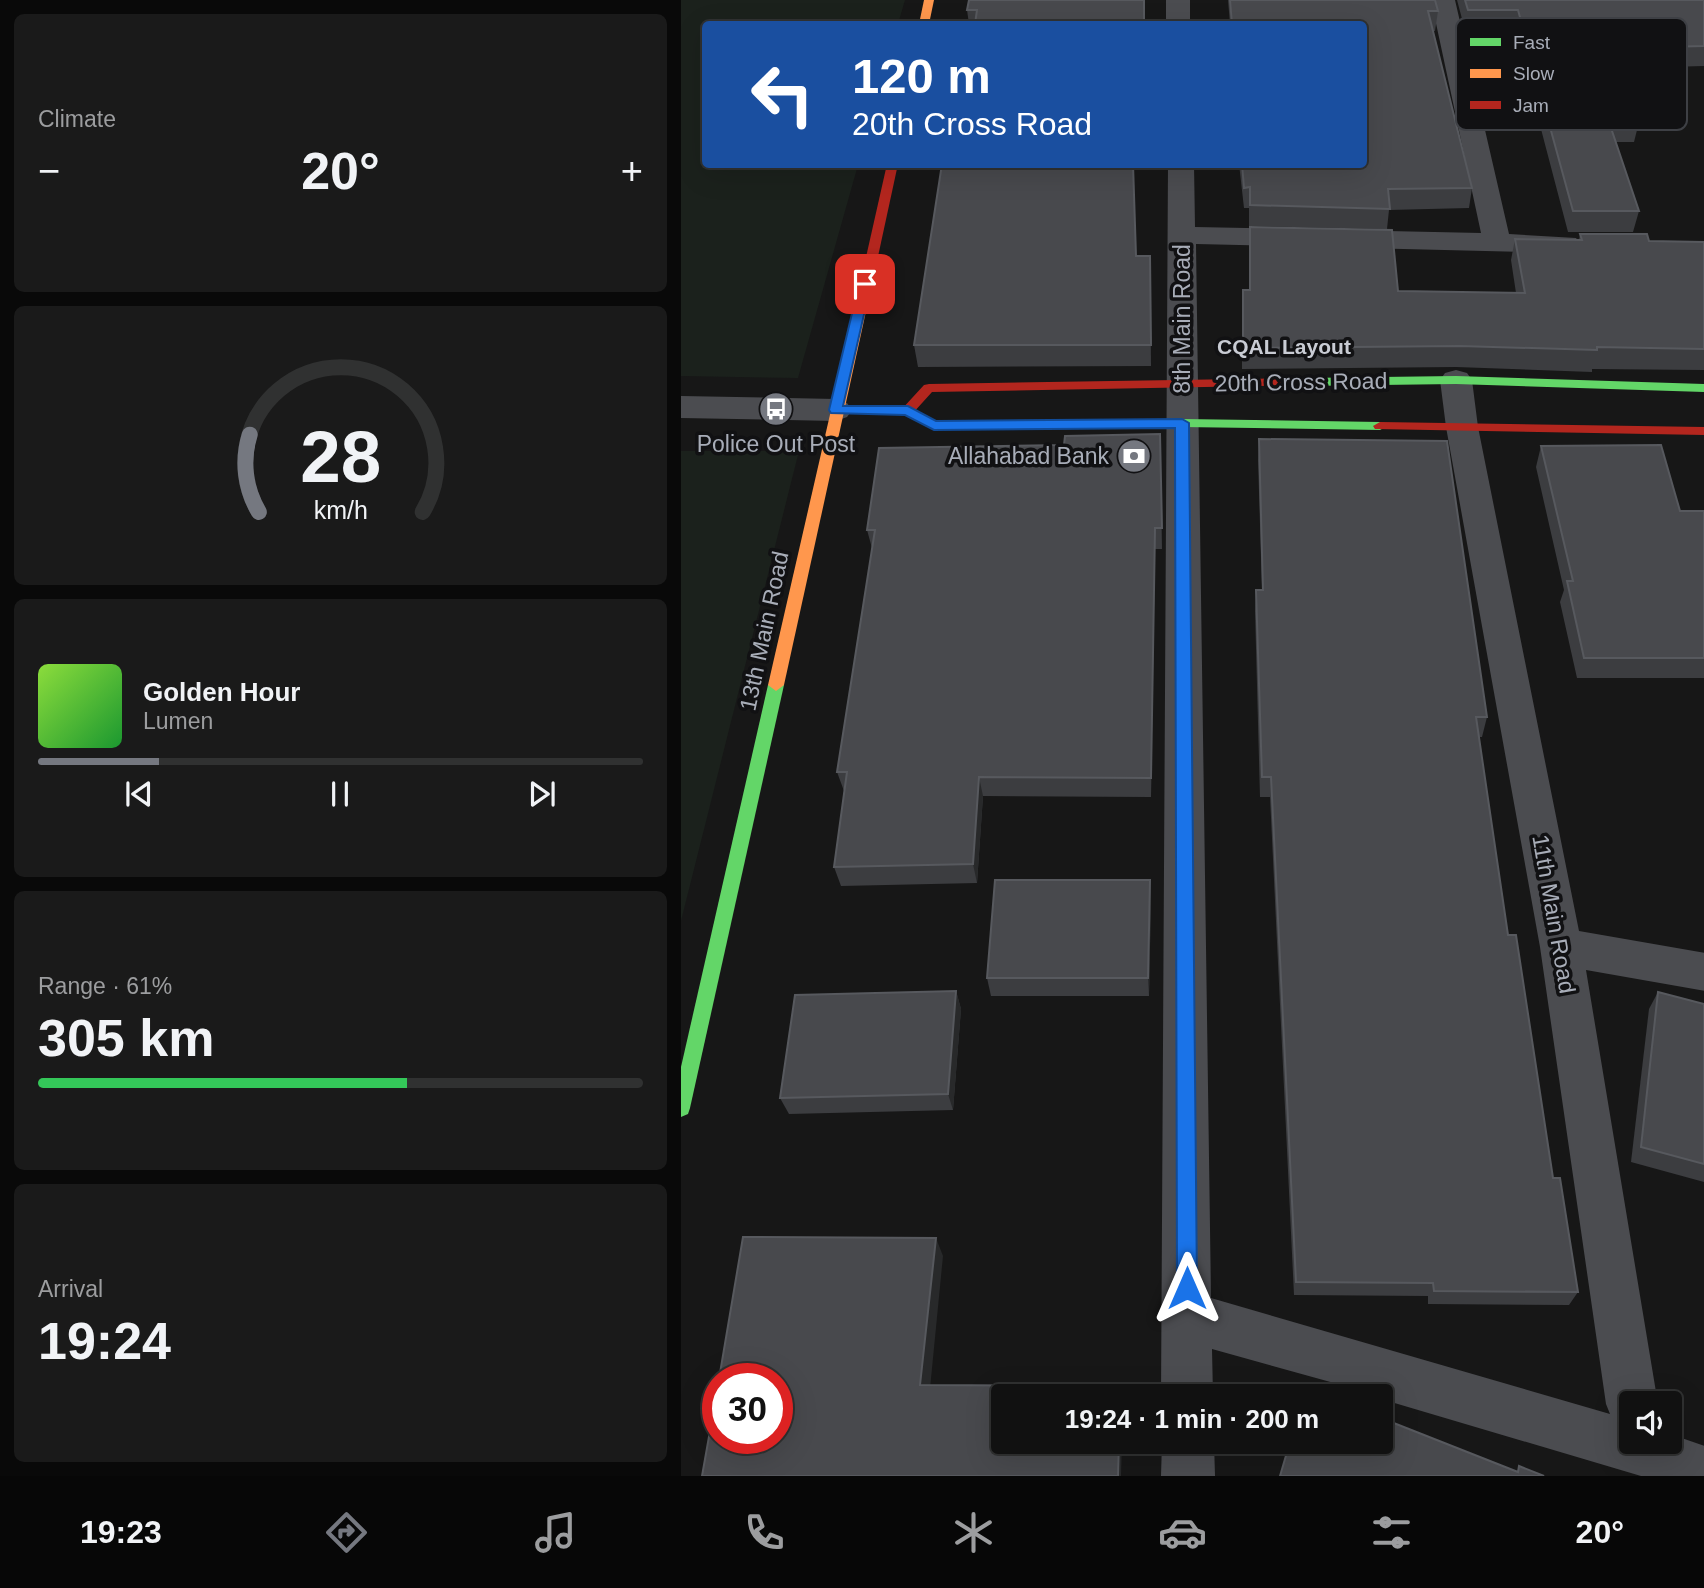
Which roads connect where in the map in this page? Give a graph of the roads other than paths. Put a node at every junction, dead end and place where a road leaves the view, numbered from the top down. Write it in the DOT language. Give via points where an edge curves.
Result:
graph roads {
  1 [pos="929,0"];
  2 [pos="1178,0"];
  3 [pos="1443,0"];
  4 [pos="925,21"];
  5 [pos="1178,21"];
  6 [pos="1456,58"];
  7 [pos="1472,130"];
  8 [pos="892,168"];
  9 [pos="1181,168"];
  10 [pos="1182,235"];
  11 [pos="1497,243"];
  12 [pos="1593,244"];
  13 [pos="1456,380"];
  14 [pos="1182,383"];
  15 [pos="1704,388"];
  16 [pos="681,407"];
  17 [pos="836,410"];
  18 [pos="908,410"];
  19 [pos="1182,423"];
  20 [pos="1462,427"];
  21 [pos="1704,430"];
  22 [pos="1561,947"];
  23 [pos="1704,972"];
  24 [pos="681,1108"];
  25 [pos="1187,1316"];
  26 [pos="1187,1384"];
  27 [pos="1631,1391"];
  28 [pos="1619,1427"];
  29 [pos="1188,1454"];
  30 [pos="1673,1454"];
  31 [pos="1704,1473"];
  32 [pos="1188,1476"];
  1 -- 4 [label="street"];
  2 -- 5 [label="street"];
  3 -- 6 [label="street"];
  7 -- 11 [label="street"];
  8 -- 17 [label="street, 13th Main Road"];
  9 -- 10 [label="street, 8th Main Road"];
  10 -- 11 [label="street"];
  10 -- 14 [label="street, 8th Main Road"];
  11 -- 12 [label="street"];
  13 -- 14 [label="street, 20th Cross Road"];
  13 -- 15 [label="street, 20th Cross Road"];
  13 -- 20 [label="street, 11th Main Road"];
  14 -- 18 [label="street, 20th Cross Road" via="929,388"];
  14 -- 19 [label="street, 8th Main Road"];
  16 -- 17 [label="street, 20th Cross Road"];
  17 -- 18 [label="street, 20th Cross Road"];
  17 -- 24 [label="street, 13th Main Road"];
  18 -- 19 [label="street, 20th Cross Road" via="934,426"];
  19 -- 20 [label="street, 20th Cross Road"];
  19 -- 25 [label="street, 8th Main Road"];
  20 -- 21 [label="street, 20th Cross Road"];
  20 -- 22 [label="street, 11th Main Road"];
  22 -- 23 [label="street"];
  22 -- 27 [label="street, 11th Main Road"];
  25 -- 26 [label="street, 8th Main Road"];
  25 -- 28 [label="street"];
  29 -- 32 [label="street"];
  30 -- 31 [label="street"];
}
